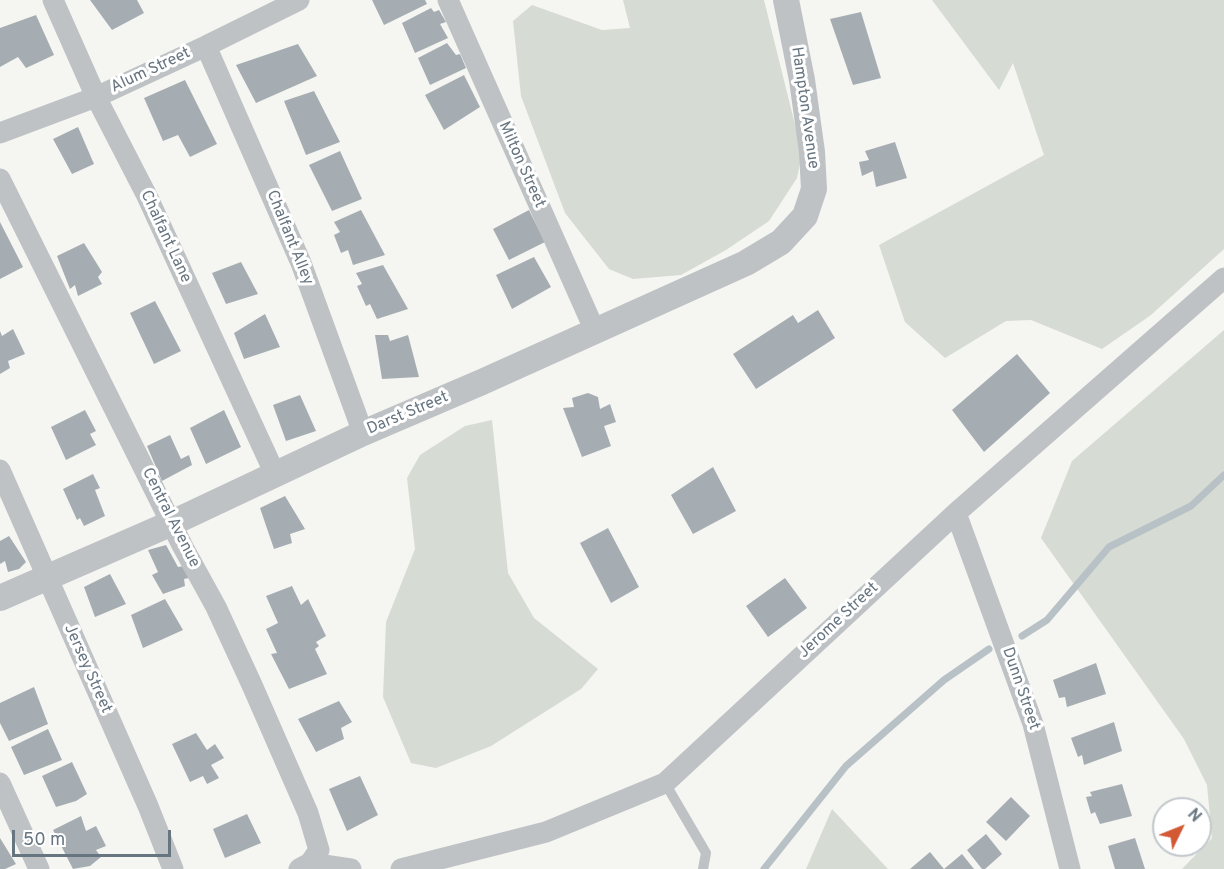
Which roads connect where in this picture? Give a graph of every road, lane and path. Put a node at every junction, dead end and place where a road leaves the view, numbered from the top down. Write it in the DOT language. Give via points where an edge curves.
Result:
graph roads {
  1 [pos="53,0"];
  2 [pos="299,0"];
  3 [pos="448,0"];
  4 [pos="786,0"];
  5 [pos="206,46"];
  6 [pos="96,97"];
  7 [pos="0,134"];
  8 [pos="0,179"];
  9 [pos="805,216"];
  10 [pos="1224,278"];
  11 [pos="595,331"];
  12 [pos="363,434"];
  13 [pos="0,470"];
  14 [pos="275,474"];
  15 [pos="956,513"];
  16 [pos="172,523"];
  17 [pos="46,577"];
  18 [pos="0,598"];
  19 [pos="0,783"];
  20 [pos="665,783"];
  21 [pos="452,863"];
  22 [pos="304,866"];
  23 [pos="39,869"];
  24 [pos="173,869"];
  25 [pos="351,869"];
  26 [pos="401,869"];
  27 [pos="703,869"];
  28 [pos="1070,869"];
  1 -- 6 [label="street, Chalfant Lane"];
  2 -- 5 [label="street, Alum Street"];
  3 -- 11 [label="street, Milton Street"];
  4 -- 9 [label="street, Hampton Avenue" via="812,152 814,189"];
  5 -- 6 [label="street, Alum Street"];
  5 -- 12 [label="street, Chalfant Alley" via="301,263"];
  6 -- 7 [label="street, Alum Street"];
  6 -- 14 [label="street, Chalfant Lane" via="147,196"];
  8 -- 16 [label="street, Central Avenue"];
  9 -- 11 [label="street, Darst Street" via="780,242 746,263"];
  10 -- 15 [label="street, Jerome Street"];
  11 -- 12 [label="street, Darst Street"];
  12 -- 14 [label="street, Darst Street"];
  13 -- 17 [label="street, Jersey Street"];
  14 -- 16 [label="street, Darst Street"];
  15 -- 20 [label="street, Jerome Street"];
  15 -- 28 [label="street, Dunn Street" via="1033,724"];
  16 -- 17 [label="street, Darst Street"];
  16 -- 22 [label="street, Central Avenue" via="216,607 308,813 319,850"];
  17 -- 18 [label="street, Darst Street"];
  17 -- 24 [label="street, Jersey Street"];
  19 -- 23 [label="street"];
  20 -- 21 [label="street, Jerome Street" via="546,832"];
  20 -- 27 [label="lane" via="706,853"];
  21 -- 26 [label="street, Jerome Street"];
  22 -- 25 [label="street"];
}
